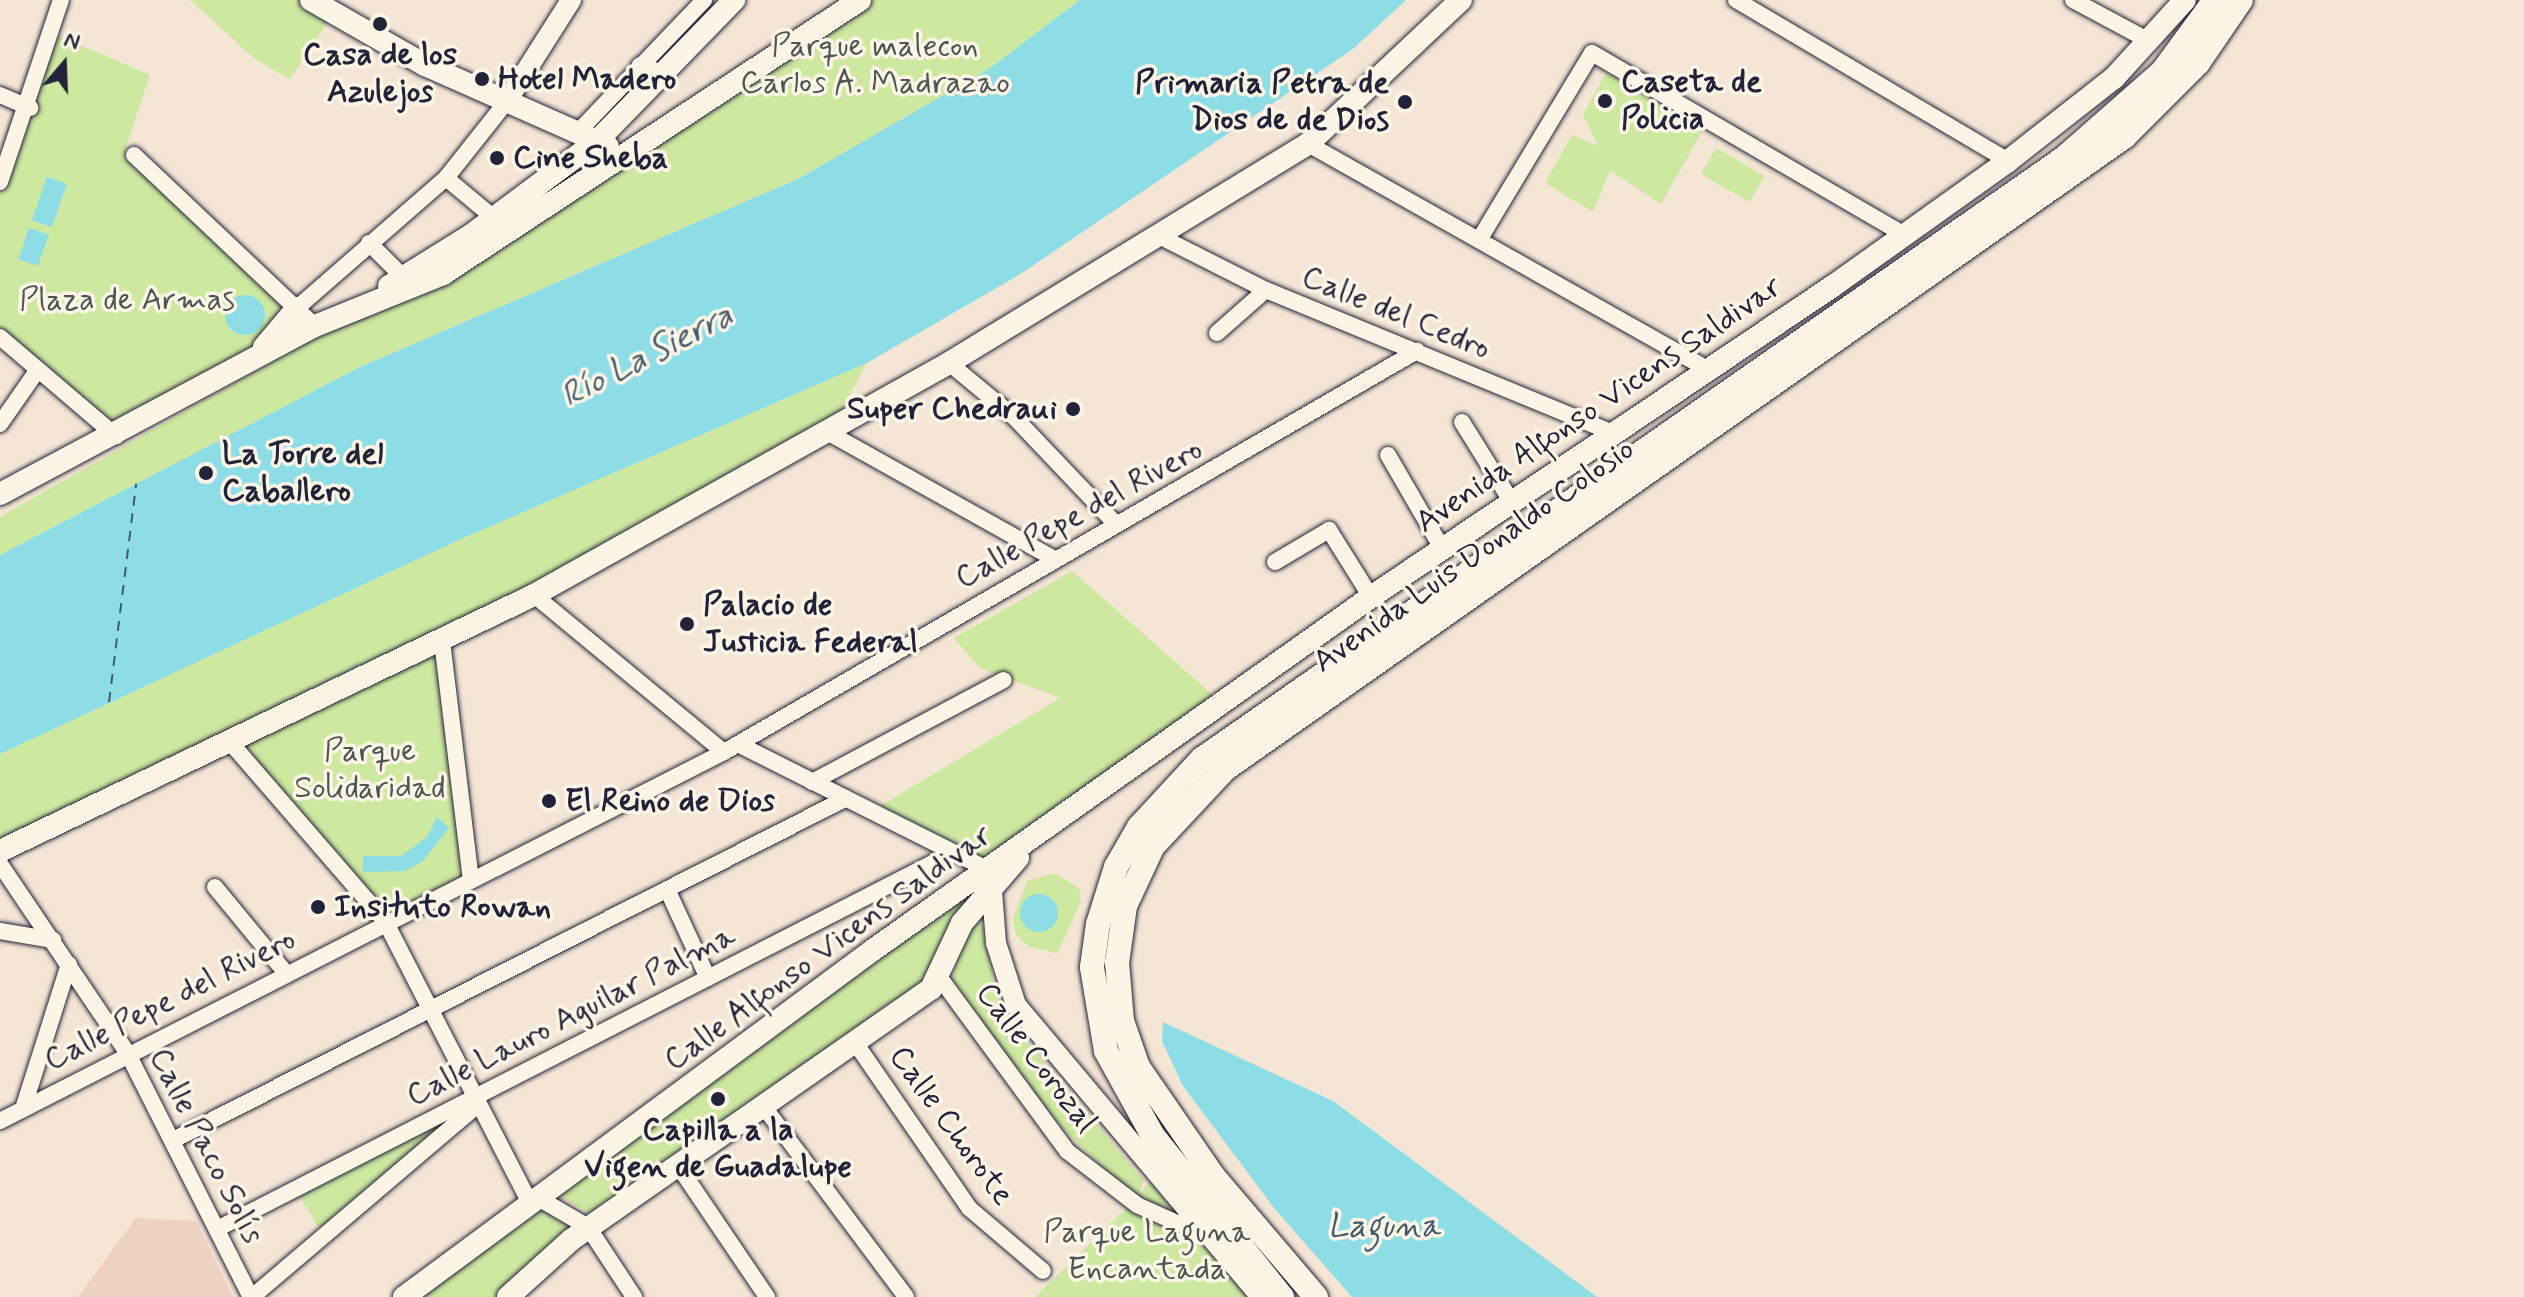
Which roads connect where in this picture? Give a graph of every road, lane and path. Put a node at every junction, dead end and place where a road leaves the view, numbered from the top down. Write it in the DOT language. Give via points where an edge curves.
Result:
graph roads {
  1 [pos="61,0"];
  2 [pos="311,0"];
  3 [pos="571,0"];
  4 [pos="704,0"];
  5 [pos="734,0"];
  6 [pos="860,0"];
  7 [pos="1461,0"];
  8 [pos="1736,0"];
  9 [pos="2073,0"];
  10 [pos="2185,0"];
  11 [pos="2215,0"];
  12 [pos="2241,0"];
  13 [pos="2149,41"];
  14 [pos="651,71"];
  15 [pos="0,95"];
  16 [pos="507,101"];
  17 [pos="30,108"];
  18 [pos="587,137"];
  19 [pos="1308,144"];
  20 [pos="134,155"];
  21 [pos="625,155"];
  22 [pos="2008,161"];
  23 [pos="446,178"];
  24 [pos="0,182"];
  25 [pos="494,218"];
  26 [pos="1903,234"];
  27 [pos="1161,237"];
  28 [pos="1479,240"];
  29 [pos="369,243"];
  30 [pos="409,282"];
  31 [pos="1266,290"];
  32 [pos="297,308"];
  33 [pos="315,326"];
  34 [pos="1217,333"];
  35 [pos="0,337"];
  36 [pos="1417,351"];
  37 [pos="253,359"];
  38 [pos="949,363"];
  39 [pos="1708,369"];
  40 [pos="37,371"];
  41 [pos="1462,422"];
  42 [pos="0,424"];
  43 [pos="829,433"];
  44 [pos="1613,433"];
  45 [pos="116,436"];
  46 [pos="1388,455"];
  47 [pos="0,494"];
  48 [pos="1510,499"];
  49 [pos="1116,524"];
  50 [pos="1442,548"];
  51 [pos="1054,559"];
  52 [pos="1275,562"];
  53 [pos="534,595"];
  54 [pos="1371,597"];
  55 [pos="442,641"];
  56 [pos="1004,680"];
  57 [pos="230,742"];
  58 [pos="731,748"];
  59 [pos="812,782"];
  60 [pos="845,799"];
  61 [pos="1032,842"];
  62 [pos="0,851"];
  63 [pos="952,853"];
  64 [pos="0,864"];
  65 [pos="991,879"];
  66 [pos="471,880"];
  67 [pos="215,887"];
  68 [pos="667,889"];
  69 [pos="385,921"];
  70 [pos="0,931"];
  71 [pos="53,940"];
  72 [pos="69,964"];
  73 [pos="285,972"];
  74 [pos="708,978"];
  75 [pos="940,978"];
  76 [pos="432,1009"];
  77 [pos="854,1041"];
  78 [pos="127,1052"];
  79 [pos="477,1100"];
  80 [pos="764,1107"];
  81 [pos="23,1109"];
  82 [pos="0,1121"];
  83 [pos="173,1140"];
  84 [pos="679,1167"];
  85 [pos="532,1198"];
  86 [pos="1208,1223"];
  87 [pos="588,1227"];
  88 [pos="217,1229"];
  89 [pos="1043,1271"];
  90 [pos="252,1297"];
  91 [pos="404,1297"];
  92 [pos="508,1297"];
  93 [pos="634,1297"];
  94 [pos="767,1297"];
  95 [pos="906,1297"];
  96 [pos="1261,1297"];
  97 [pos="1282,1297"];
  98 [pos="1316,1297"];
  1 -- 17 [label="street"];
  2 -- 16 [label="main road" via="382,43"];
  3 -- 16 [label="street"];
  4 -- 14 [label="street"];
  5 -- 14 [label="main road"];
  6 -- 21 [label="main road"];
  7 -- 19 [label="main road"];
  8 -- 22 [label="street"];
  9 -- 13 [label="street"];
  10 -- 13 [label="main road, Avenida Alfonso Vicens Saldivar"];
  11 -- 86 [label="main road, Avenida Luis Donaldo Colosio" via="2163,71 2064,158 1215,749 1167,792 1139,827 1106,891 1092,967 1097,1012 1125,1093"];
  12 -- 98 [label="main road, Avenida Luis Donaldo Colosio" via="2198,63 2124,137 1225,769 1161,835 1125,906 1117,963 1122,1021 1138,1067 1162,1105"];
  13 -- 22 [label="main road, Avenida Alfonso Vicens Saldivar" via="2099,91"];
  14 -- 18 [label="main road"];
  15 -- 17 [label="street"];
  16 -- 18 [label="main road"];
  16 -- 23 [label="street"];
  17 -- 24 [label="street"];
  18 -- 21 [label="main road"];
  18 -- 25 [label="main road"];
  19 -- 27 [label="main road"];
  19 -- 28 [label="street"];
  20 -- 32 [label="street"];
  21 -- 30 [label="main road" via="462,263"];
  22 -- 26 [label="main road, Avenida Alfonso Vicens Saldivar"];
  23 -- 25 [label="street"];
  23 -- 29 [label="street"];
  25 -- 30 [label="main road"];
  26 -- 28 [label="street" via="1592,53"];
  26 -- 39 [label="main road, Avenida Alfonso Vicens Saldivar"];
  27 -- 31 [label="street, Calle del Cedro"];
  27 -- 38 [label="main road"];
  28 -- 39 [label="street"];
  29 -- 30 [label="street"];
  29 -- 32 [label="street"];
  30 -- 33 [label="main road"];
  31 -- 34 [label="street"];
  31 -- 36 [label="street, Calle del Cedro"];
  32 -- 33 [label="street"];
  32 -- 37 [label="main road"];
  33 -- 37 [label="main road"];
  35 -- 40 [label="street"];
  36 -- 44 [label="street, Calle del Cedro"];
  36 -- 49 [label="street, Calle Pepe del Rivero"];
  37 -- 45 [label="main road"];
  38 -- 43 [label="main road"];
  38 -- 49 [label="street" via="1014,417"];
  39 -- 44 [label="main road, Avenida Alfonso Vicens Saldivar"];
  40 -- 42 [label="street"];
  40 -- 45 [label="street"];
  41 -- 48 [label="street"];
  43 -- 51 [label="street"];
  43 -- 53 [label="main road"];
  44 -- 48 [label="main road, Avenida Alfonso Vicens Saldivar"];
  45 -- 47 [label="main road"];
  46 -- 50 [label="street"];
  48 -- 50 [label="main road, Avenida Alfonso Vicens Saldivar"];
  49 -- 51 [label="street, Calle Pepe del Rivero"];
  50 -- 54 [label="main road, Avenida Alfonso Vicens Saldivar"];
  51 -- 58 [label="street, Calle Pepe del Rivero"];
  52 -- 54 [label="street" via="1329,530"];
  53 -- 55 [label="main road"];
  53 -- 58 [label="street"];
  54 -- 61 [label="main road, Avenida Alfonso Vicens Saldivar"];
  55 -- 57 [label="main road"];
  55 -- 66 [label="street"];
  56 -- 59 [label="street"];
  57 -- 62 [label="main road"];
  57 -- 69 [label="street"];
  58 -- 59 [label="street"];
  58 -- 66 [label="street, Calle Pepe del Rivero"];
  59 -- 60 [label="street"];
  60 -- 63 [label="street"];
  60 -- 68 [label="street"];
  61 -- 65 [label="main road, Calle Alfonso Vicens Saldivar"];
  63 -- 65 [label="street"];
  63 -- 74 [label="street, Calle Lauro Aguilar Palma"];
  64 -- 71 [label="street, Calle Paco Solís"];
  65 -- 75 [label="main road, Calle Alfonso Vicens Saldivar" via="962,923"];
  65 -- 85 [label="main road, Calle Alfonso Vicens Saldivar"];
  65 -- 86 [label="street, Avenida Luis Donaldo Colosio" via="996,943 1016,1005"];
  66 -- 69 [label="street, Calle Pepe del Rivero"];
  67 -- 73 [label="street"];
  68 -- 74 [label="street"];
  68 -- 76 [label="street"];
  69 -- 73 [label="street, Calle Pepe del Rivero"];
  69 -- 76 [label="street"];
  70 -- 71 [label="street"];
  71 -- 72 [label="street, Calle Paco Solís"];
  72 -- 78 [label="street, Calle Paco Solís"];
  72 -- 81 [label="street"];
  73 -- 78 [label="street, Calle Pepe del Rivero"];
  74 -- 79 [label="street, Calle Lauro Aguilar Palma"];
  75 -- 77 [label="main road"];
  75 -- 86 [label="street, Calle Corozal" via="1067,1151 1137,1205 1177,1223"];
  76 -- 79 [label="street"];
  76 -- 83 [label="street"];
  77 -- 80 [label="main road"];
  77 -- 89 [label="street, Calle Chorote" via="969,1208"];
  78 -- 81 [label="street, Calle Pepe del Rivero"];
  78 -- 83 [label="street, Calle Paco Solís"];
  79 -- 85 [label="street"];
  79 -- 88 [label="street, Calle Lauro Aguilar Palma"];
  79 -- 90 [label="street, Calle Lauro Aguilar Palma"];
  80 -- 84 [label="main road"];
  80 -- 95 [label="street"];
  81 -- 82 [label="street, Calle Pepe del Rivero"];
  83 -- 88 [label="street, Calle Paco Solís"];
  84 -- 87 [label="main road"];
  84 -- 94 [label="street"];
  85 -- 87 [label="street"];
  85 -- 91 [label="main road, Calle Alfonso Vicens Saldivar"];
  86 -- 96 [label="street, Avenida Luis Donaldo Colosio"];
  86 -- 97 [label="main road, Avenida Luis Donaldo Colosio"];
  87 -- 92 [label="main road"];
  87 -- 93 [label="street"];
  88 -- 90 [label="street, Calle Paco Solís"];
}
